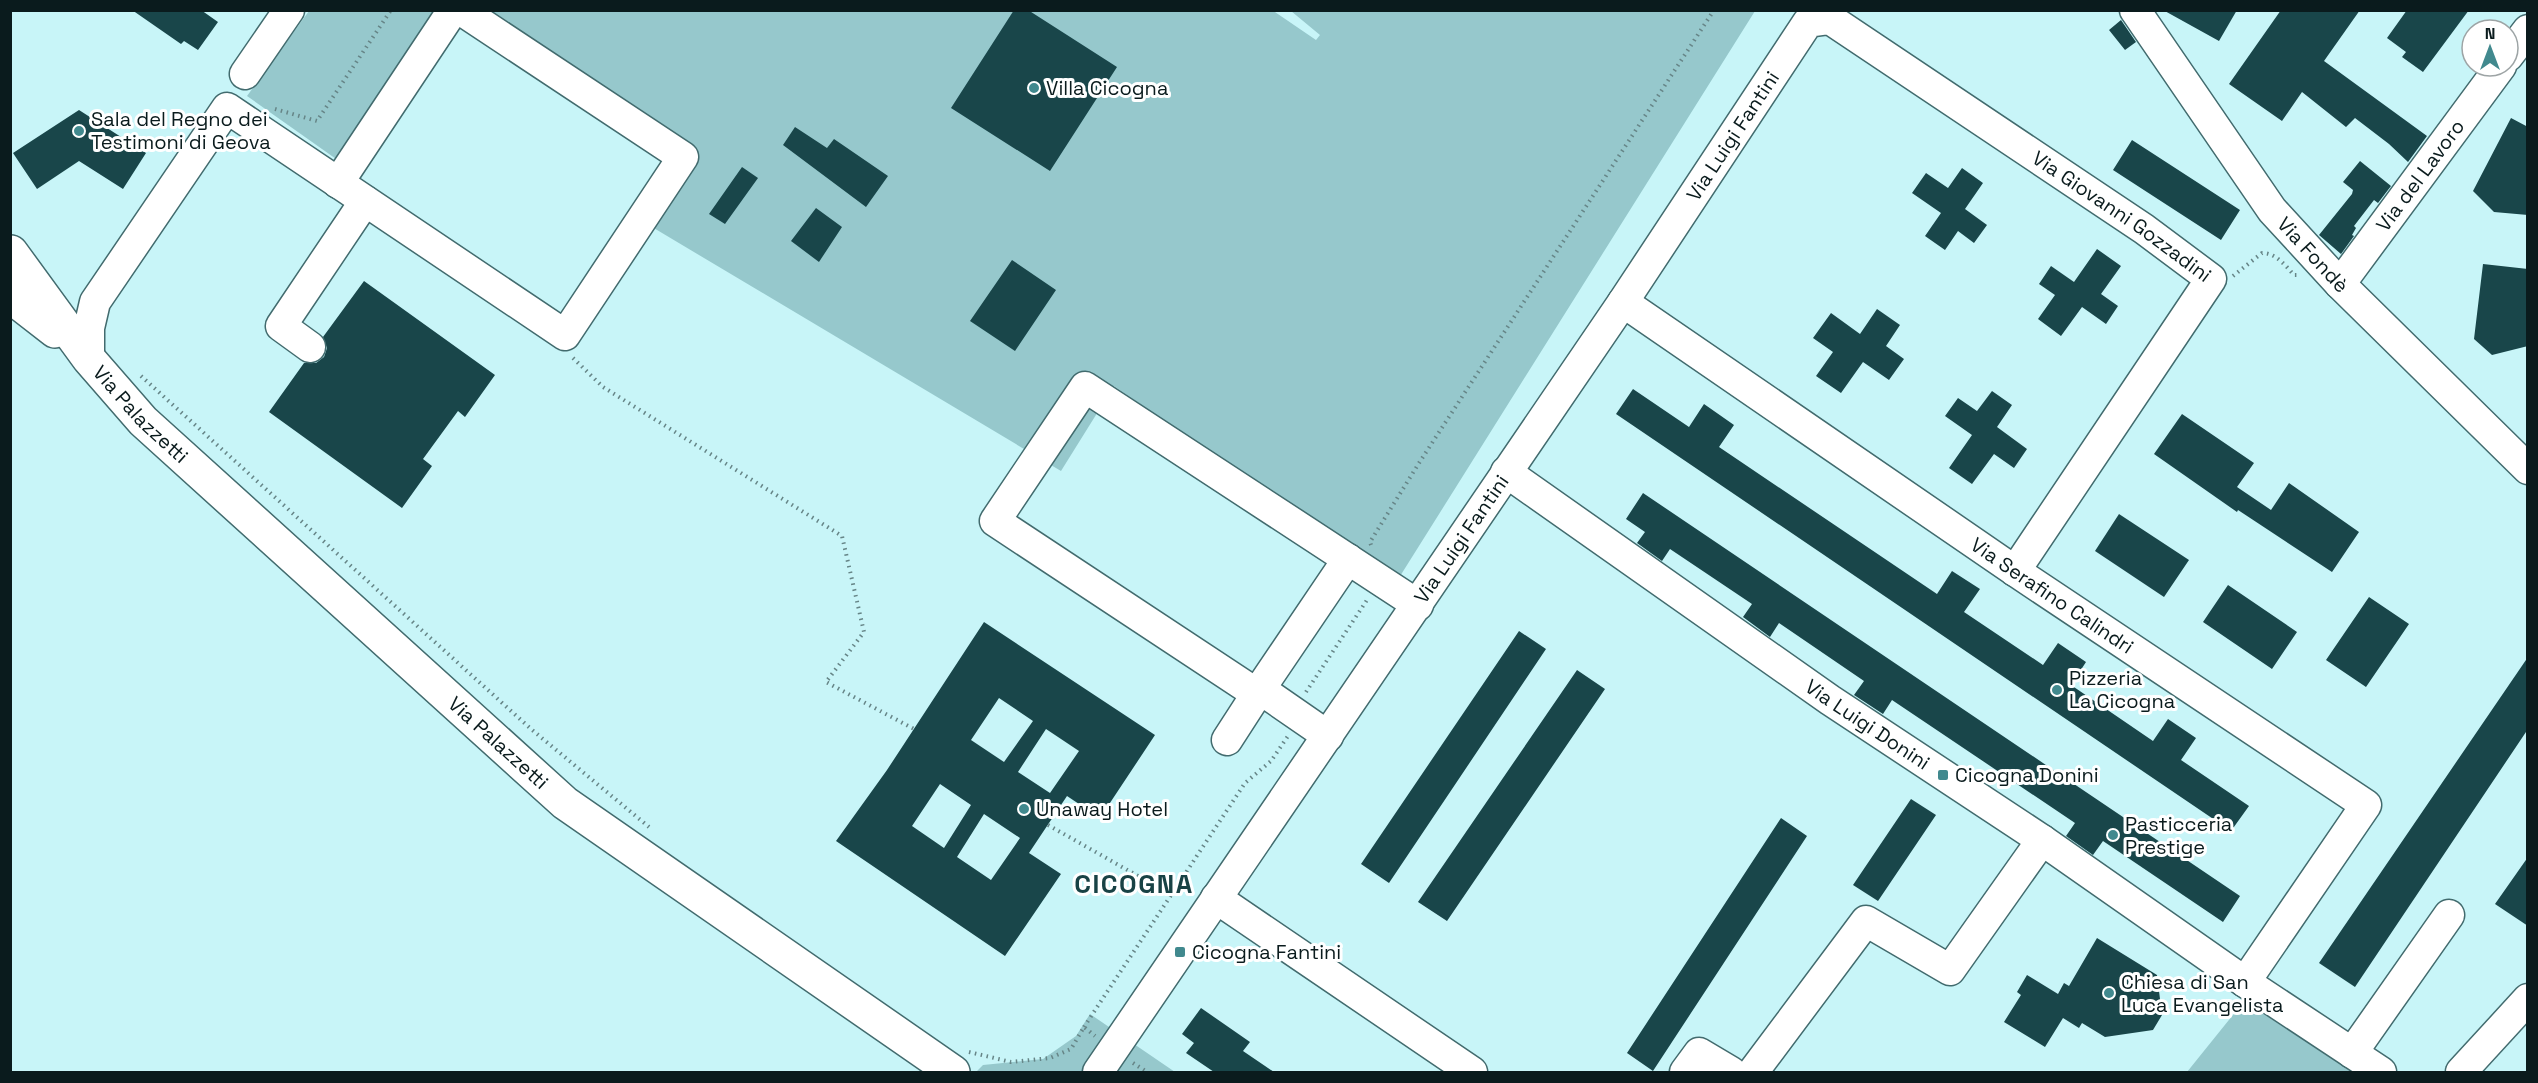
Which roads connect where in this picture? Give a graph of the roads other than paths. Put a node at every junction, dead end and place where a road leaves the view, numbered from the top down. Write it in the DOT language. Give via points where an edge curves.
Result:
graph roads {
  1 [pos="289,10"];
  2 [pos="453,10"];
  3 [pos="461,10"];
  4 [pos="2135,10"];
  5 [pos="1830,19"];
  6 [pos="245,74"];
  7 [pos="2492,78"];
  8 [pos="338,183"];
  9 [pos="365,201"];
  10 [pos="11,251"];
  11 [pos="10,262"];
  12 [pos="2340,284"];
  13 [pos="10,296"];
  14 [pos="95,302"];
  15 [pos="1623,302"];
  16 [pos="54,311"];
  17 [pos="310,347"];
  18 [pos="89,359"];
  19 [pos="2528,469"];
  20 [pos="1506,472"];
  21 [pos="1348,559"];
  22 [pos="2015,571"];
  23 [pos="1418,605"];
  24 [pos="1258,692"];
  25 [pos="1329,736"];
  26 [pos="1227,740"];
  27 [pos="2042,840"];
  28 [pos="1216,898"];
  29 [pos="2449,915"];
  30 [pos="2245,982"];
  31 [pos="2528,999"];
  32 [pos="2352,1053"];
  33 [pos="957,1059"];
  34 [pos="1106,1061"];
  35 [pos="1472,1072"];
  36 [pos="1685,1072"];
  37 [pos="1731,1072"];
  38 [pos="1753,1072"];
  39 [pos="2381,1072"];
  40 [pos="2461,1072"];
  1 -- 6 [label="street"];
  2 -- 8 [label="street"];
  3 -- 9 [label="street" via="683,157 565,335"];
  4 -- 12 [label="street, Via Fondè" via="2272,210"];
  5 -- 15 [label="street, Via Luigi Fantini" via="1808,22"];
  5 -- 22 [label="street, Via Giovanni Gozzadini" via="2144,229 2211,279"];
  7 -- 12 [label="street, Via del Lavoro"];
  8 -- 9 [label="street"];
  8 -- 14 [label="street, Via Palazzetti" via="227,108"];
  9 -- 17 [label="street" via="281,326"];
  10 -- 11 [label="main road"];
  10 -- 16 [label="main road, Via Palazzetti"];
  12 -- 19 [label="street, Via Fondè"];
  13 -- 18 [label="main road, Via Palazzetti"];
  14 -- 16 [label="street" via="78,312"];
  14 -- 18 [label="street, Via Palazzetti" via="89,328"];
  15 -- 20 [label="street, Via Luigi Fantini"];
  15 -- 22 [label="street, Via Serafino Calindri"];
  16 -- 18 [label="main road, Via Palazzetti"];
  18 -- 33 [label="main road, Via Palazzetti" via="143,421 565,803"];
  20 -- 23 [label="street, Via Luigi Fantini"];
  20 -- 27 [label="street, Via Luigi Donini" via="1821,694"];
  21 -- 23 [label="street"];
  21 -- 24 [label="street"];
  21 -- 24 [label="street" via="1085,387 994,521"];
  22 -- 30 [label="street, Via Serafino Calindri" via="2366,805"];
  23 -- 25 [label="street, Via Luigi Fantini"];
  24 -- 25 [label="street"];
  24 -- 26 [label="street"];
  25 -- 28 [label="street, Via Luigi Fantini"];
  27 -- 30 [label="street, Via Luigi Donini"];
  27 -- 38 [label="street" via="1950,969 1866,921"];
  28 -- 34 [label="street, Via Luigi Fantini"];
  28 -- 35 [label="street"];
  29 -- 32 [label="street"];
  30 -- 32 [label="street, Via Luigi Donini"];
  31 -- 40 [label="street"];
  32 -- 39 [label="street, Via Luigi Donini"];
  36 -- 37 [label="street" via="1699,1053"];
}
